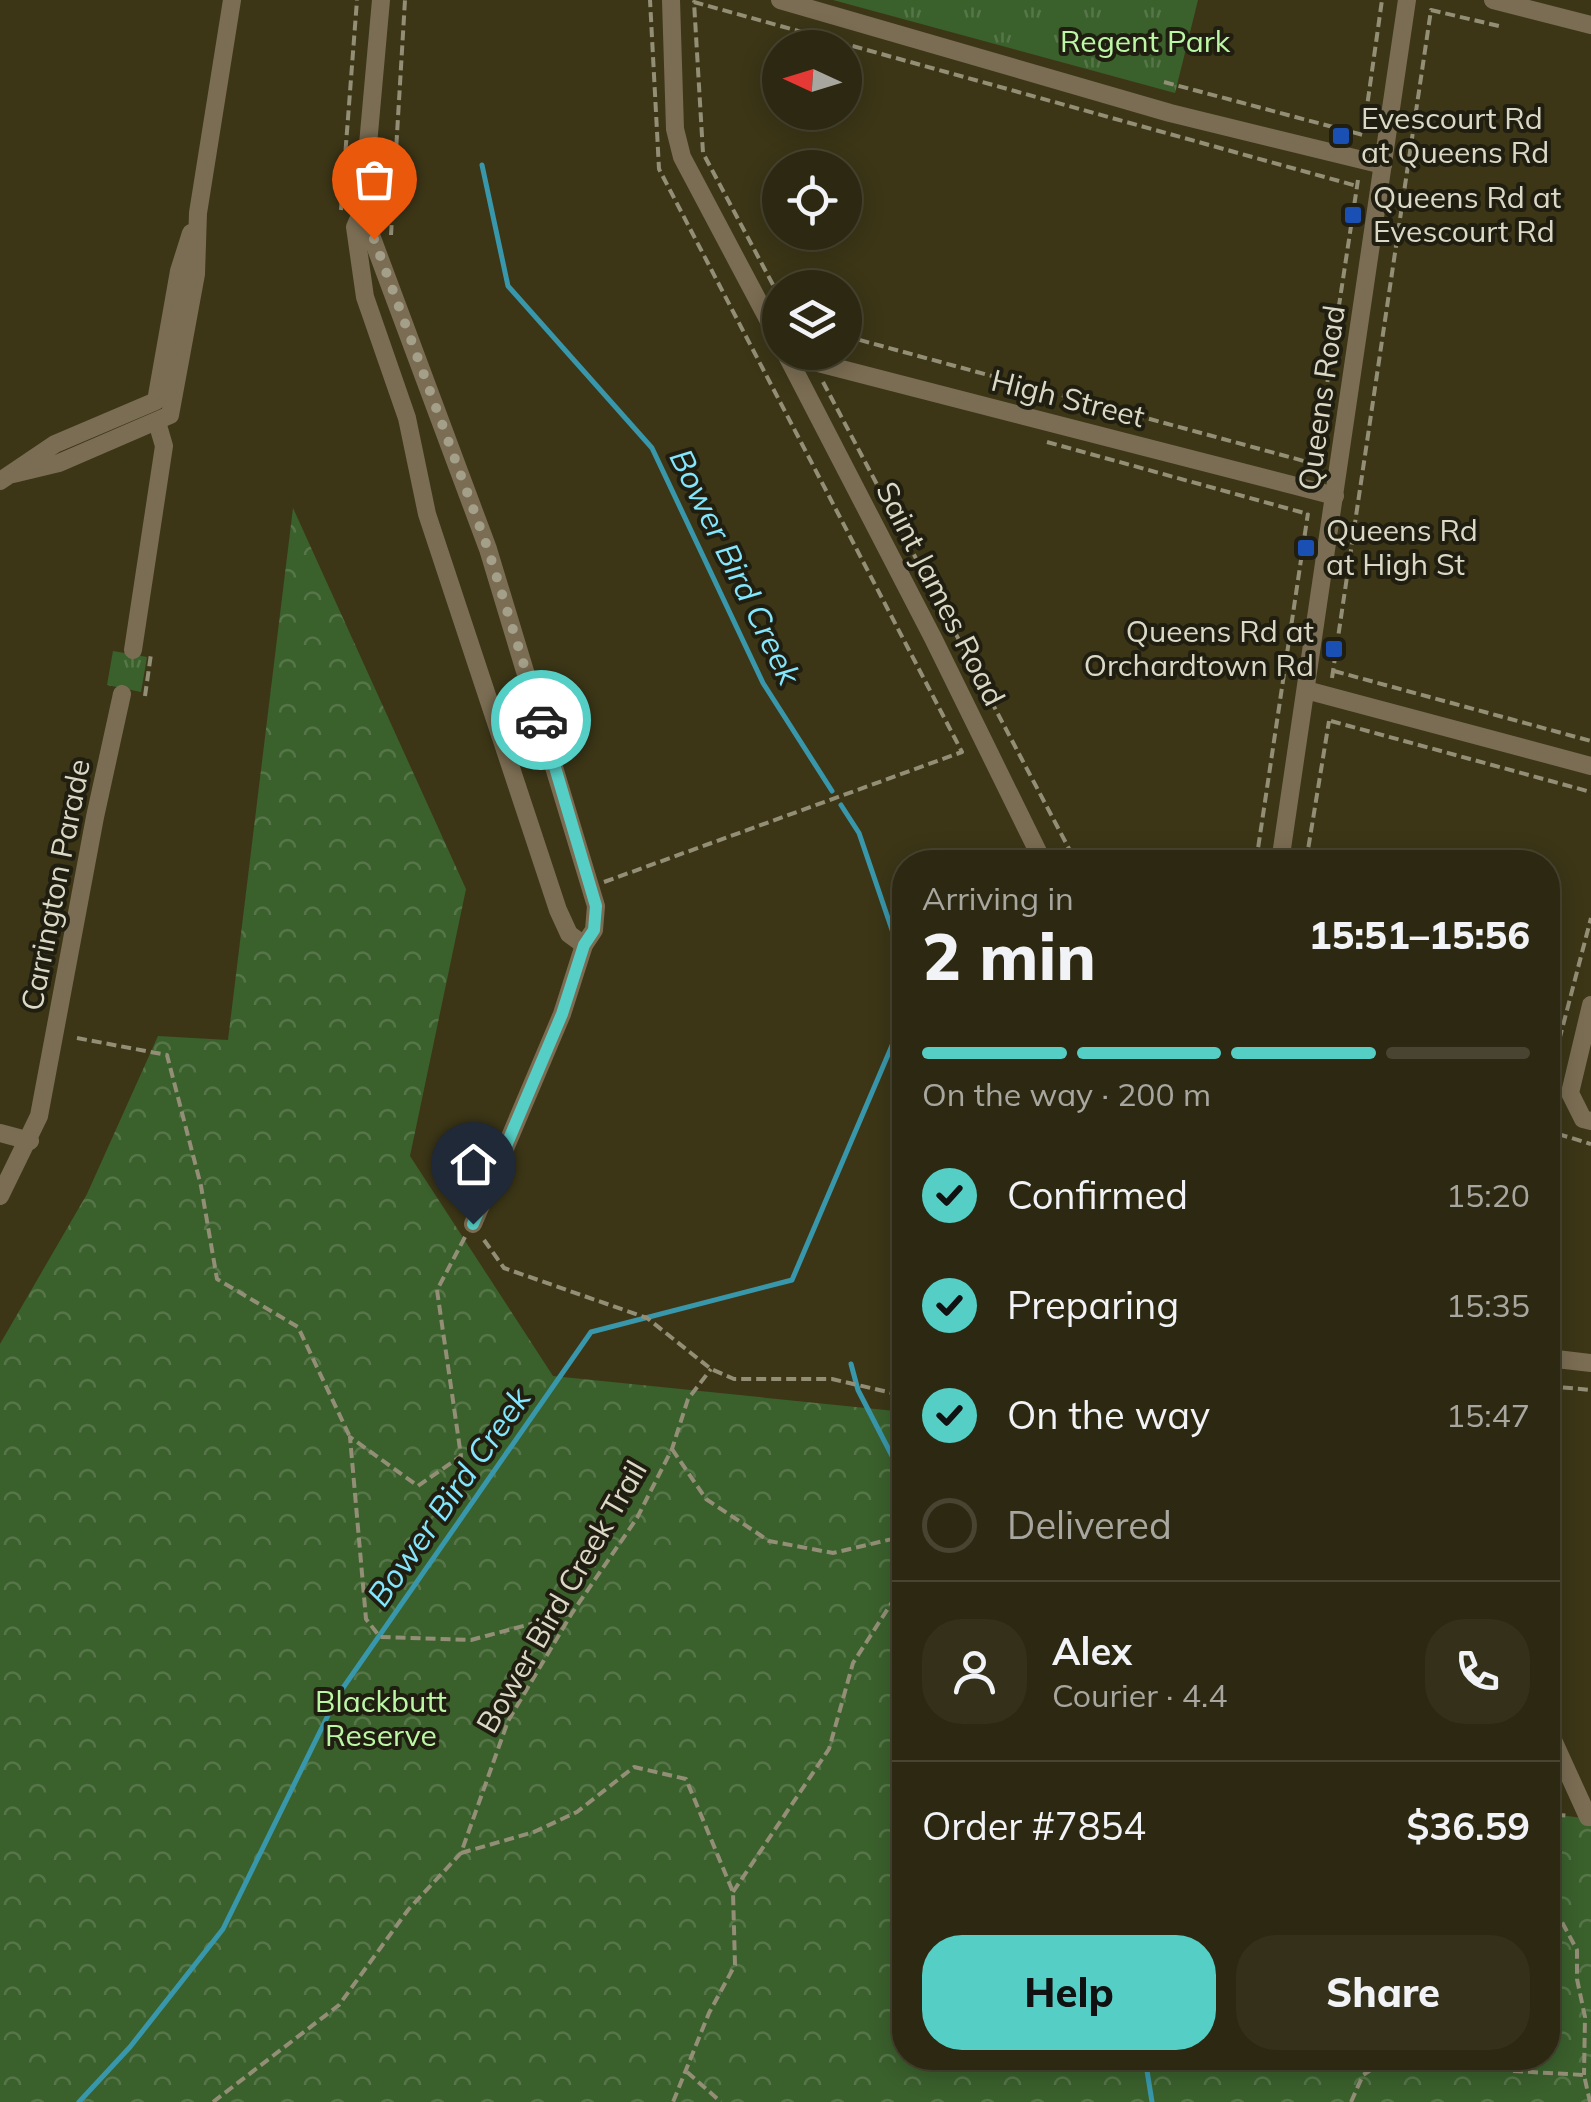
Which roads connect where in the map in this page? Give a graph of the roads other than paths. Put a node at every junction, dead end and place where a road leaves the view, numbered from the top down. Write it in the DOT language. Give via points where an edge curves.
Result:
graph roads {
  1 [pos="232,0"];
  2 [pos="381,0"];
  3 [pos="670,0"];
  4 [pos="780,0"];
  5 [pos="1407,0"];
  6 [pos="1493,0"];
  7 [pos="1591,25"];
  8 [pos="1383,165"];
  9 [pos="362,210"];
  10 [pos="198,213"];
  11 [pos="762,309"];
  12 [pos="794,370"];
  13 [pos="859,370"];
  14 [pos="158,422"];
  15 [pos="6,478"];
  16 [pos="1335,496"];
  17 [pos="133,650"];
  18 [pos="1306,690"];
  19 [pos="122,694"];
  20 [pos="1591,766"];
  21 [pos="1037,850"];
  22 [pos="1282,850"];
  23 [pos="584,945"];
  24 [pos="1591,1005"];
  25 [pos="1591,1121"];
  26 [pos="0,1133"];
  27 [pos="30,1140"];
  28 [pos="0,1196"];
  29 [pos="473,1224"];
  30 [pos="1560,1359"];
  31 [pos="1591,1363"];
  32 [pos="1560,1754"];
  33 [pos="1590,1817"];
  1 -- 10 [label="street"];
  2 -- 9 [label="street"];
  3 -- 11 [label="street, Saint James Road" via="682,158"];
  4 -- 8 [label="street" via="1170,113"];
  5 -- 8 [label="street, Queens Road"];
  6 -- 7 [label="street"];
  8 -- 16 [label="street, Queens Road"];
  9 -- 23 [label="street" via="488,549 596,906 594,930"];
  9 -- 23 [label="street" via="354,227 365,296 407,418 427,514 558,910 569,934"];
  10 -- 14 [label="street" via="196,274 170,414"];
  10 -- 15 [label="street" via="178,271 156,401 56,444"];
  12 -- 21 [label="street, Saint James Road"];
  13 -- 16 [label="street, High Street"];
  14 -- 15 [label="street"];
  14 -- 17 [label="street" via="164,446"];
  16 -- 18 [label="street, Queens Road"];
  18 -- 20 [label="street"];
  18 -- 22 [label="street, Queens Road"];
  19 -- 27 [label="street, Carrington Parade"];
  23 -- 29 [label="street" via="562,1014"];
  24 -- 25 [label="street" via="1570,1093 1583,1119"];
  26 -- 27 [label="street"];
  27 -- 28 [label="street, Carrington Parade"];
  30 -- 31 [label="street"];
  32 -- 33 [label="street"];
}
